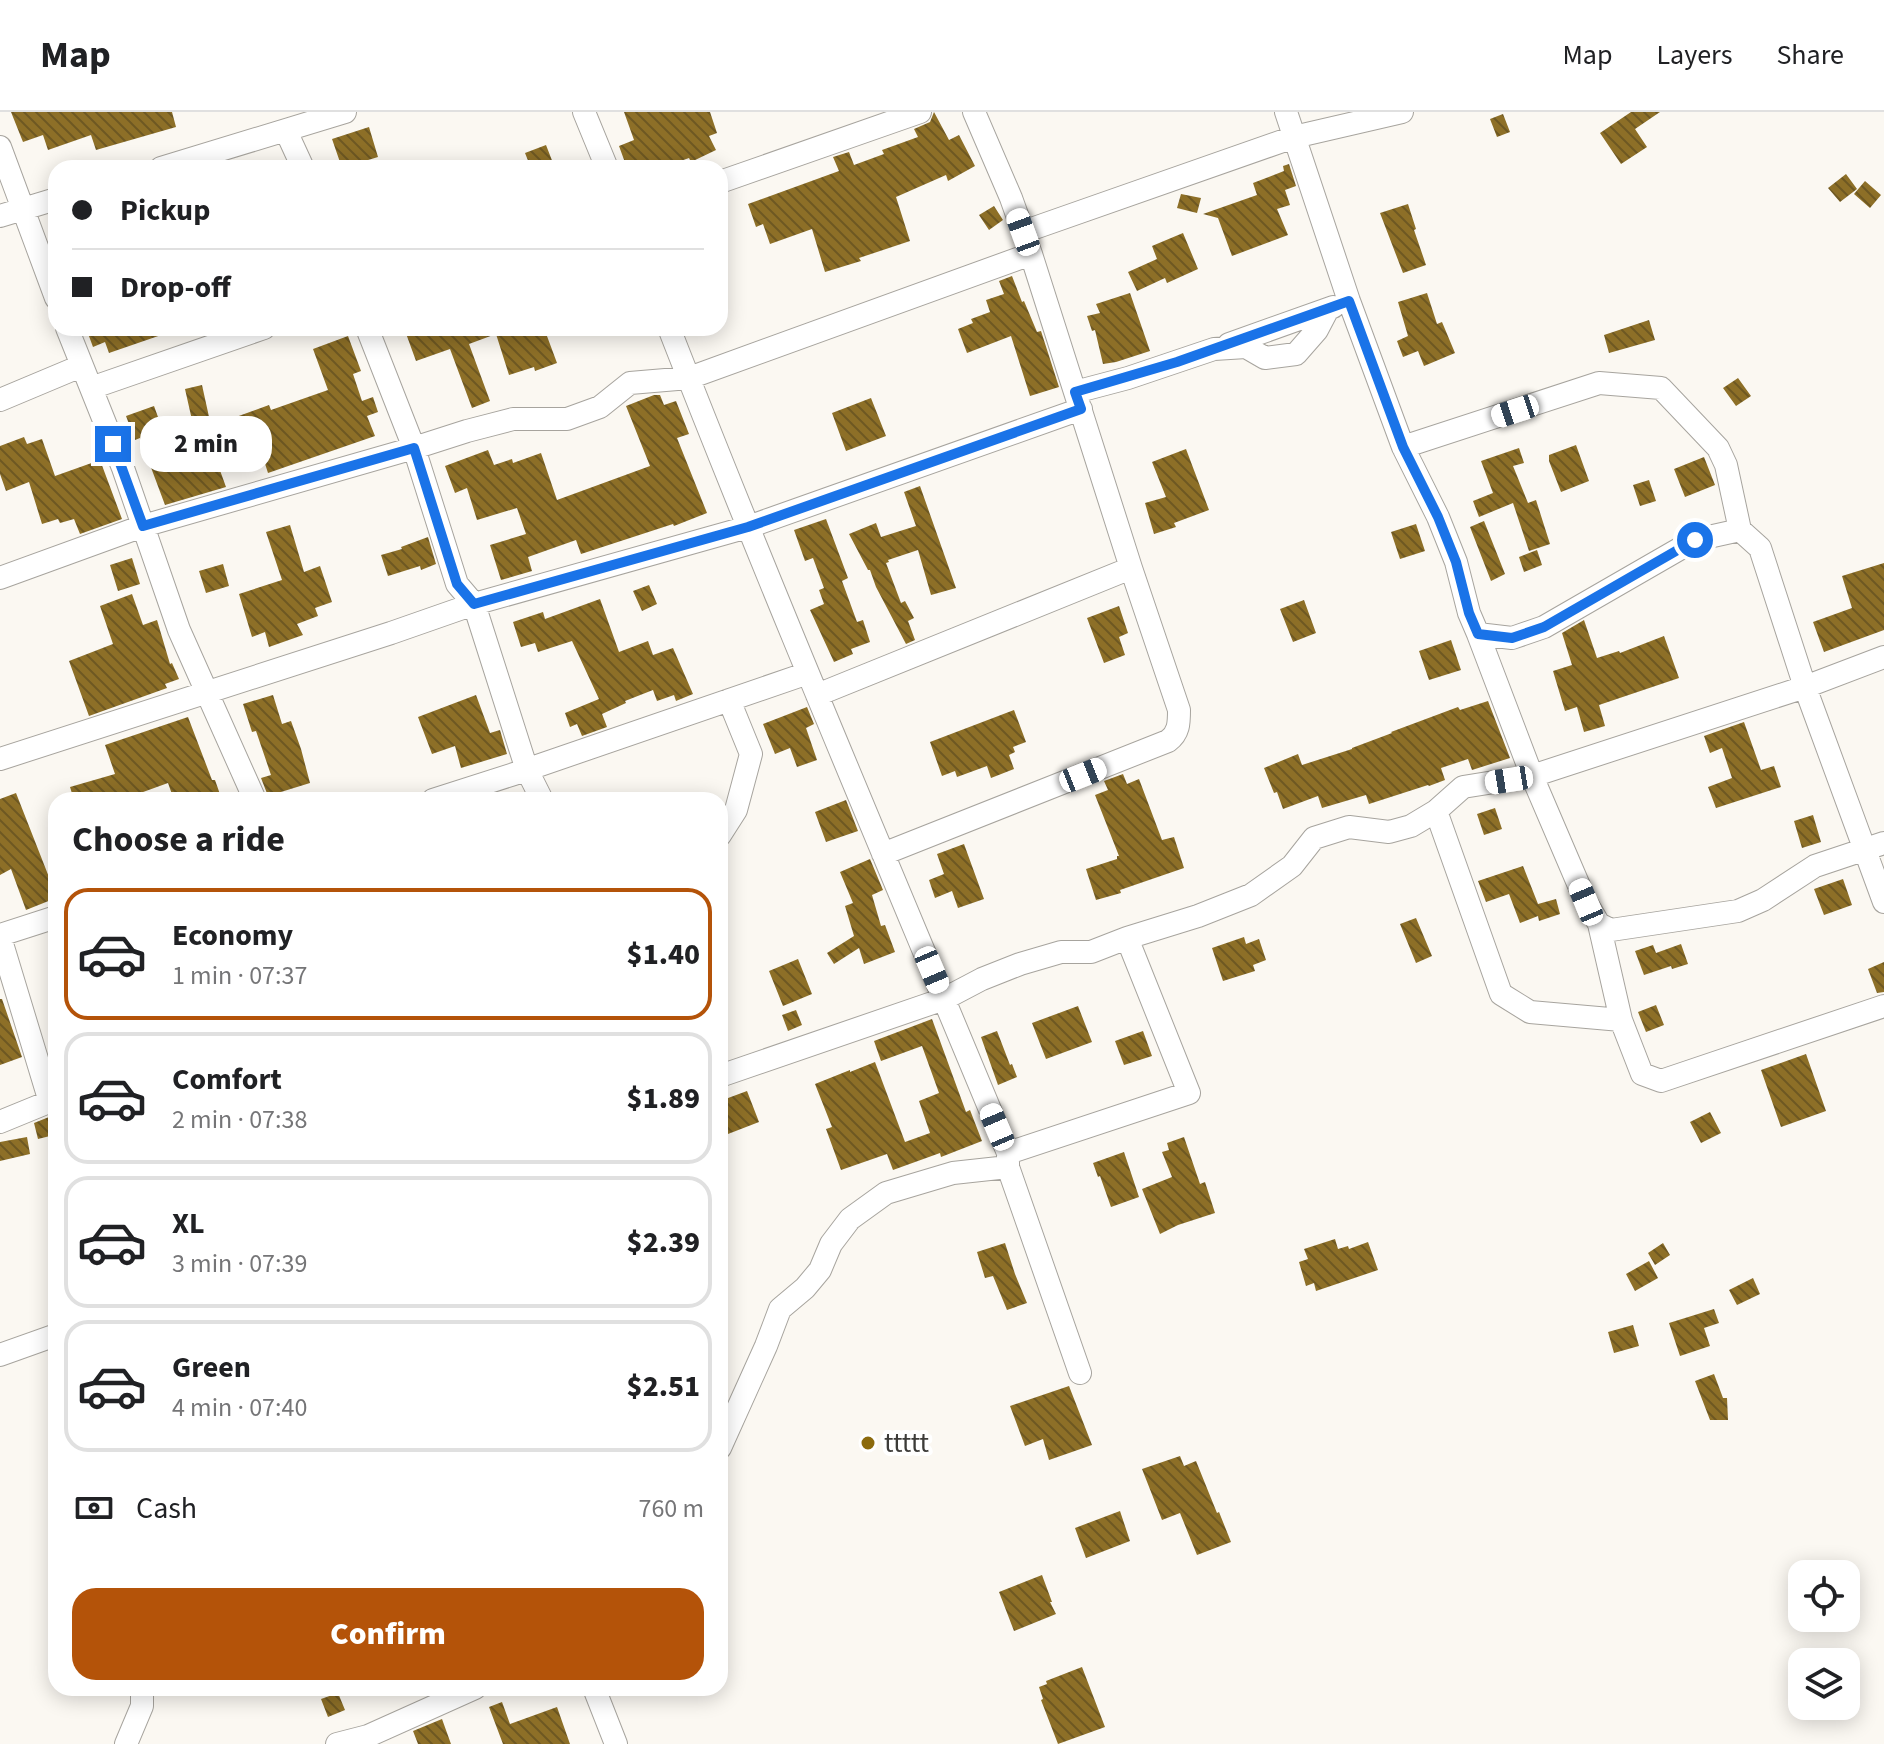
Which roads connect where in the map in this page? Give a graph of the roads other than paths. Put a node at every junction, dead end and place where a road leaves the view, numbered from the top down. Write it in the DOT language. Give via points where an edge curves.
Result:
graph roads {
  1 [pos="345,112"];
  2 [pos="584,112"];
  3 [pos="920,112"];
  4 [pos="974,112"];
  5 [pos="1286,112"];
  6 [pos="1402,112"];
  7 [pos="286,131"];
  8 [pos="1294,137"];
  9 [pos="0,147"];
  10 [pos="188,160"];
  11 [pos="299,160"];
  12 [pos="604,160"];
  13 [pos="728,179"];
  14 [pos="48,201"];
  15 [pos="23,208"];
  16 [pos="0,216"];
  17 [pos="1023,232"];
  18 [pos="1031,254"];
  19 [pos="48,276"];
  20 [pos="1338,305"];
  21 [pos="70,336"];
  22 [pos="241,336"];
  23 [pos="370,336"];
  24 [pos="672,336"];
  25 [pos="1214,349"];
  26 [pos="81,366"];
  27 [pos="689,378"];
  28 [pos="91,388"];
  29 [pos="0,400"];
  30 [pos="1078,400"];
  31 [pos="1403,447"];
  32 [pos="414,448"];
  33 [pos="143,526"];
  34 [pos="748,527"];
  35 [pos="1740,530"];
  36 [pos="1131,568"];
  37 [pos="0,578"];
  38 [pos="474,604"];
  39 [pos="1478,634"];
  40 [pos="1884,657"];
  41 [pos="808,673"];
  42 [pos="1805,687"];
  43 [pos="206,692"];
  44 [pos="817,695"];
  45 [pos="729,700"];
  46 [pos="0,759"];
  47 [pos="527,770"];
  48 [pos="1532,776"];
  49 [pos="251,792"];
  50 [pos="458,792"];
  51 [pos="538,792"];
  52 [pos="1436,811"];
  53 [pos="728,822"];
  54 [pos="1874,847"];
  55 [pos="883,854"];
  56 [pos="1884,902"];
  57 [pos="48,920"];
  58 [pos="1599,924"];
  59 [pos="0,936"];
  60 [pos="1127,938"];
  61 [pos="944,999"];
  62 [pos="1884,1006"];
  63 [pos="1621,1020"];
  64 [pos="728,1073"];
  65 [pos="48,1085"];
  66 [pos="48,1103"];
  67 [pos="0,1122"];
  68 [pos="1008,1160"];
  69 [pos="48,1338"];
  70 [pos="0,1355"];
  71 [pos="1080,1373"];
  72 [pos="728,1430"];
  73 [pos="142,1696"];
  74 [pos="457,1696"];
  75 [pos="597,1696"];
  76 [pos="126,1744"];
  77 [pos="337,1744"];
  78 [pos="616,1744"];
  1 -- 7 [label="street"];
  2 -- 12 [label="street"];
  3 -- 13 [label="street"];
  4 -- 17 [label="street"];
  5 -- 8 [label="street"];
  6 -- 8 [label="street"];
  7 -- 10 [label="street"];
  7 -- 11 [label="street"];
  8 -- 17 [label="street"];
  8 -- 20 [label="street"];
  9 -- 15 [label="street"];
  14 -- 15 [label="street"];
  15 -- 16 [label="street"];
  15 -- 19 [label="street"];
  17 -- 18 [label="street"];
  18 -- 27 [label="street"];
  18 -- 30 [label="street"];
  20 -- 25 [label="street"];
  20 -- 25 [label="street" via="1296,354 1265,358 1246,347"];
  20 -- 31 [label="street"];
  21 -- 26 [label="street"];
  22 -- 28 [label="street"];
  23 -- 32 [label="street"];
  24 -- 27 [label="street"];
  25 -- 30 [label="street"];
  26 -- 28 [label="street"];
  26 -- 29 [label="street"];
  27 -- 32 [label="street" via="630,383 600,407 567,419 513,419"];
  27 -- 34 [label="street"];
  28 -- 33 [label="street"];
  30 -- 34 [label="street"];
  30 -- 36 [label="street"];
  31 -- 35 [label="street" via="1599,383 1661,388 1718,448"];
  31 -- 39 [label="street" via="1438,517"];
  32 -- 33 [label="street"];
  32 -- 38 [label="street" via="457,584"];
  33 -- 37 [label="street"];
  33 -- 43 [label="street"];
  34 -- 38 [label="street"];
  34 -- 41 [label="street"];
  35 -- 39 [label="street" via="1695,540 1544,627 1512,638"];
  35 -- 42 [label="street" via="1760,548"];
  36 -- 44 [label="street"];
  36 -- 55 [label="street" via="1179,710 1174,737"];
  38 -- 43 [label="street"];
  38 -- 47 [label="street"];
  39 -- 48 [label="street"];
  40 -- 42 [label="street"];
  41 -- 44 [label="street"];
  41 -- 45 [label="street"];
  42 -- 48 [label="street"];
  42 -- 54 [label="street"];
  43 -- 46 [label="street"];
  43 -- 49 [label="street"];
  44 -- 55 [label="street"];
  45 -- 47 [label="street"];
  45 -- 53 [label="street" via="751,754"];
  47 -- 50 [label="street"];
  47 -- 51 [label="street"];
  48 -- 52 [label="street" via="1463,787"];
  48 -- 58 [label="street"];
  52 -- 60 [label="street" via="1389,832 1349,827 1314,838 1292,866 1251,895"];
  52 -- 63 [label="street" via="1501,994 1530,1012"];
  54 -- 56 [label="street"];
  54 -- 58 [label="street" via="1815,866 1738,911 1611,930"];
  55 -- 61 [label="street"];
  57 -- 59 [label="street"];
  58 -- 63 [label="street"];
  59 -- 65 [label="street"];
  60 -- 61 [label="street" via="1091,952 1061,952 1020,964"];
  60 -- 68 [label="street" via="1189,1093"];
  61 -- 64 [label="street"];
  61 -- 68 [label="street"];
  62 -- 63 [label="street" via="1661,1081 1642,1074"];
  66 -- 67 [label="street"];
  68 -- 71 [label="street"];
  68 -- 72 [label="street" via="886,1193 850,1219 820,1270 780,1309"];
  69 -- 70 [label="street"];
  73 -- 76 [label="street"];
  74 -- 77 [label="street" via="368,1736"];
  75 -- 78 [label="street"];
}
